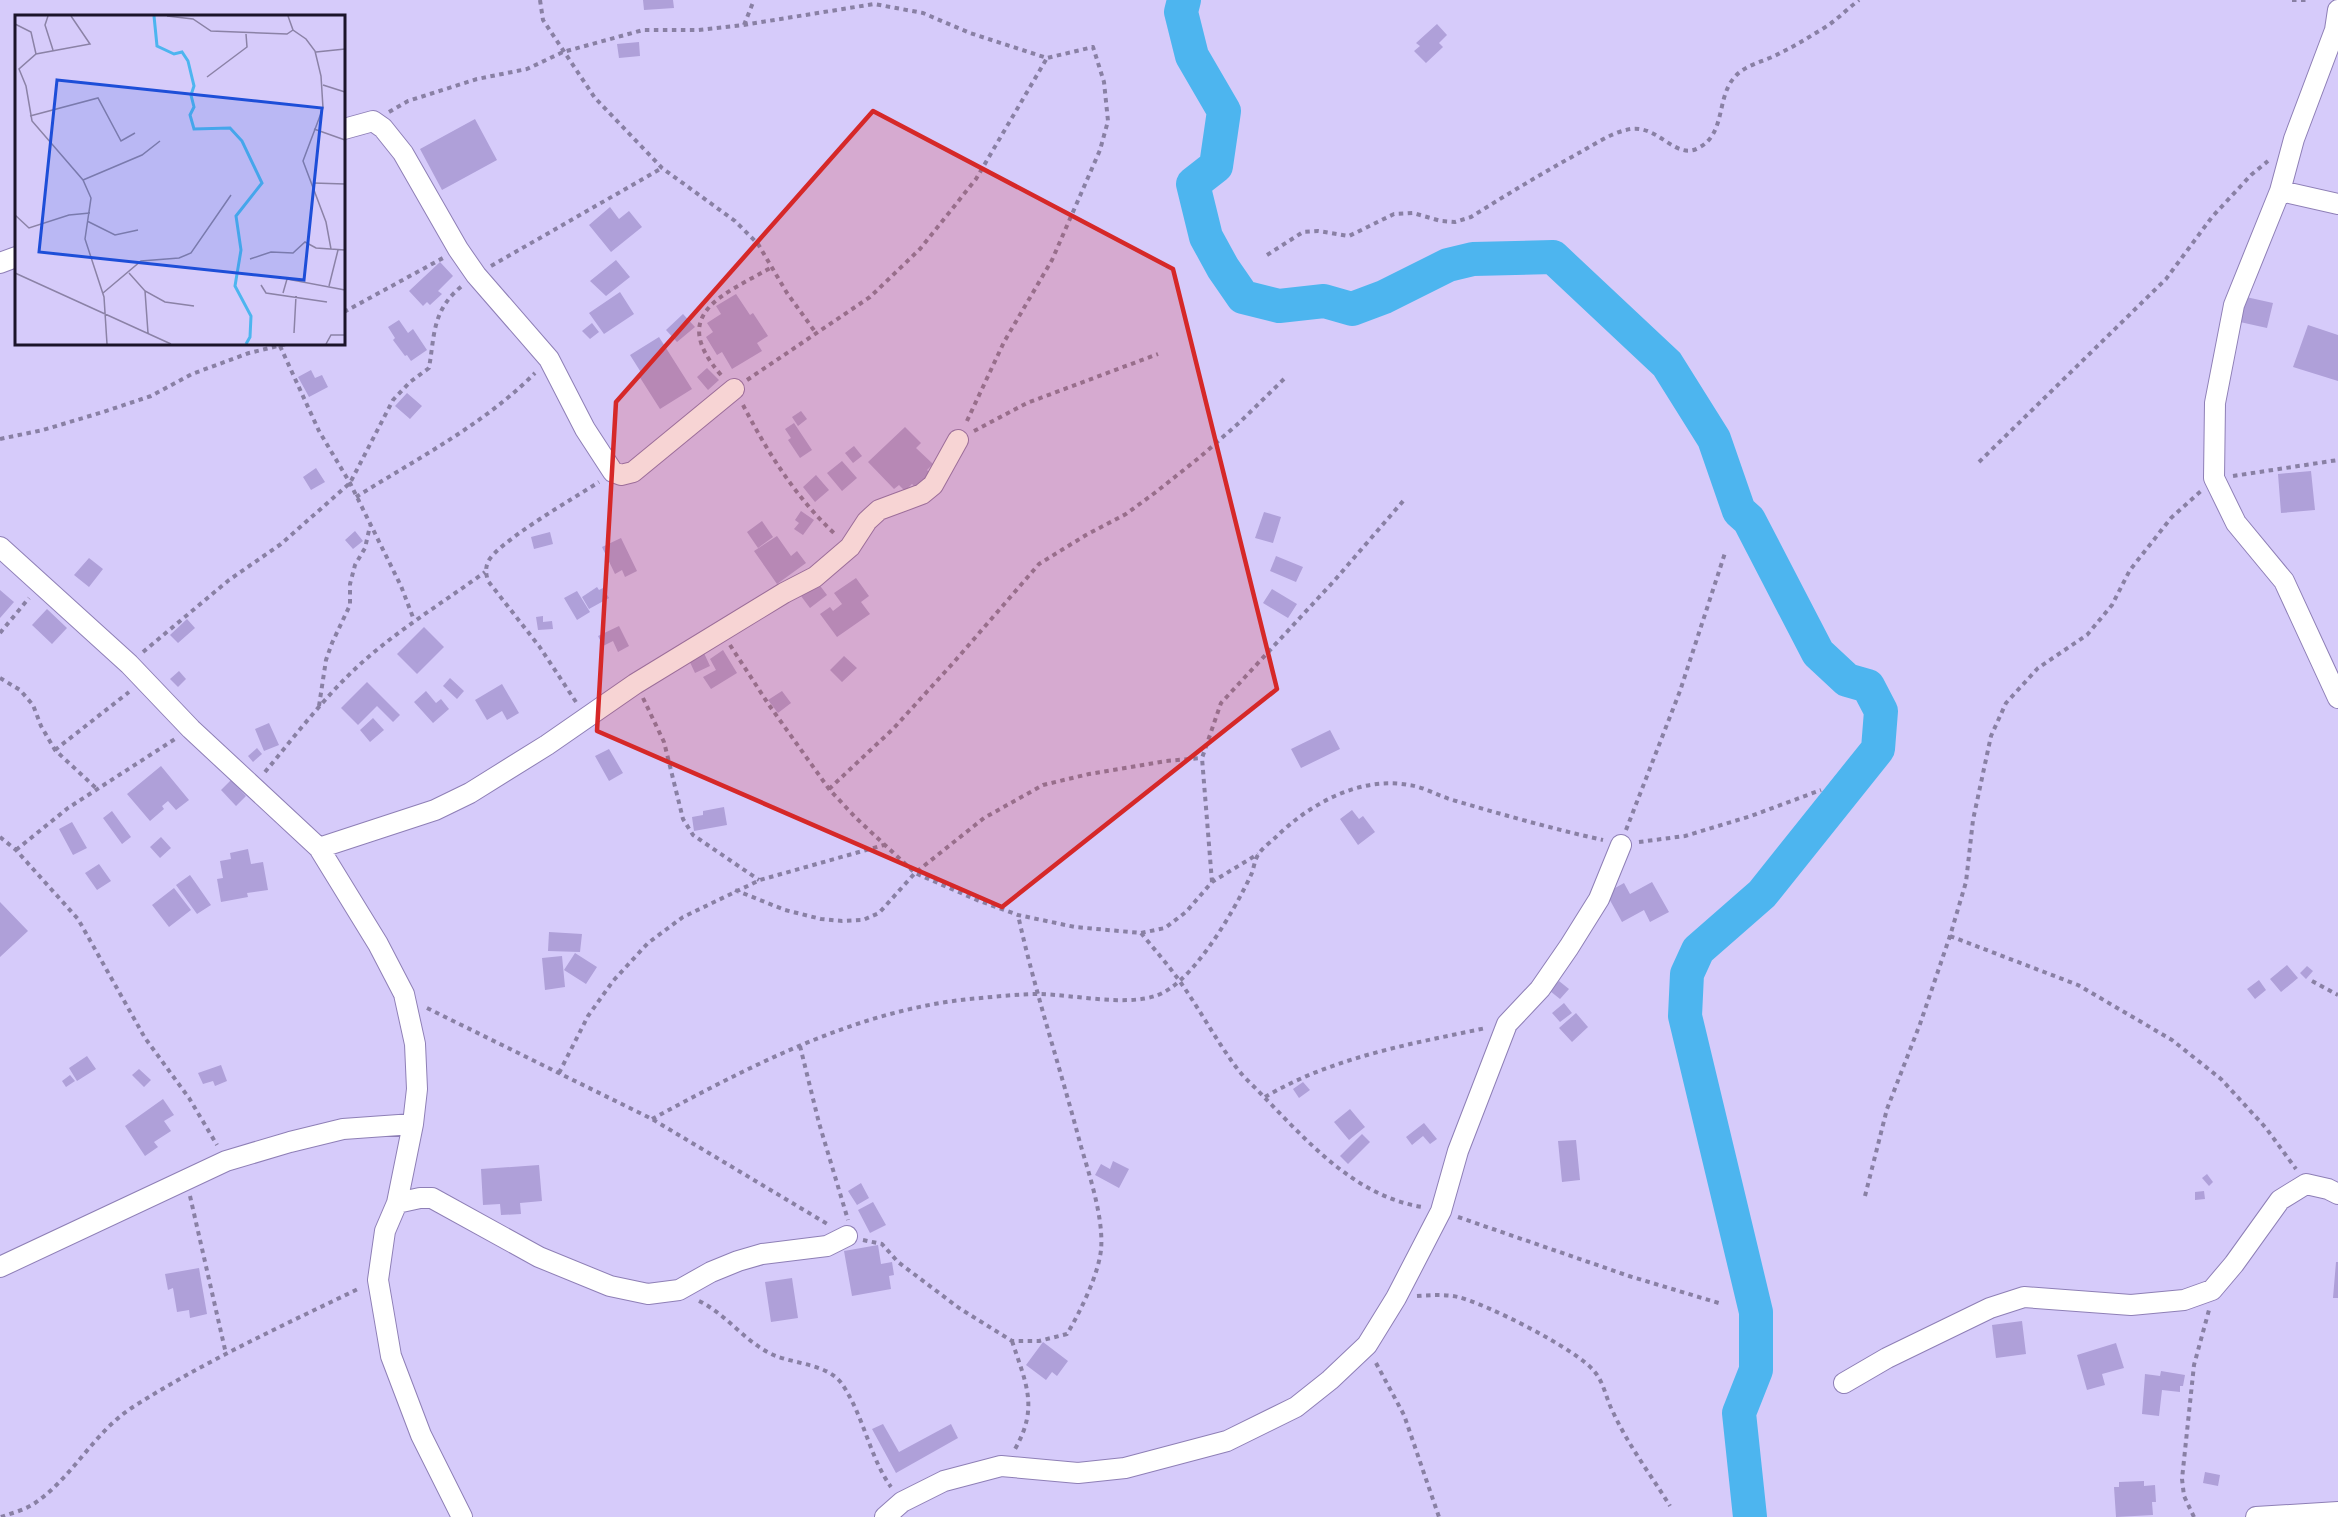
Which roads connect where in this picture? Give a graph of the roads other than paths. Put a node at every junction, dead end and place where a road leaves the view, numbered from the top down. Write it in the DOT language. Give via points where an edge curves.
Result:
graph roads {
  1 [pos="2338,10"];
  2 [pos="345,129"];
  3 [pos="2280,191"];
  4 [pos="2338,204"];
  5 [pos="15,257"];
  6 [pos="0,263"];
  7 [pos="734,389"];
  8 [pos="958,441"];
  9 [pos="0,547"];
  10 [pos="2330,665"];
  11 [pos="2338,698"];
  12 [pos="1621,845"];
  13 [pos="319,848"];
  14 [pos="413,1124"];
  15 [pos="2338,1194"];
  16 [pos="397,1203"];
  17 [pos="847,1236"];
  18 [pos="0,1268"];
  19 [pos="1844,1383"];
  20 [pos="2338,1512"];
  21 [pos="462,1517"];
  22 [pos="885,1517"];
  23 [pos="2256,1517"];
  1 -- 3 [label="street" via="2336,30 2294,139"];
  2 -- 7 [label="street" via="373,121 404,153 476,275 549,358 585,429 613,472 633,472"];
  3 -- 4 [label="street"];
  3 -- 10 [label="street" via="2234,305 2215,403 2214,478 2236,523 2284,581"];
  5 -- 6 [label="street"];
  8 -- 13 [label="street" via="933,485 922,494 879,510 850,547 815,577 635,684 462,798"];
  9 -- 13 [label="street" via="129,664 191,729"];
  10 -- 11 [label="street"];
  12 -- 22 [label="street" via="1599,899 1569,947 1540,989 1507,1024 1458,1150 1441,1211 1396,1298 1367,1345 1330,1380 1296,1407 1227,1441 1125,1468 1078,1473 1001,1466 944,1481 902,1502"];
  13 -- 14 [label="street" via="404,994 415,1044 417,1089"];
  14 -- 16 [label="street"];
  14 -- 18 [label="street" via="343,1129 226,1161"];
  15 -- 19 [label="street" via="2306,1184 2280,1200 2212,1290 2184,1300 2131,1305 2024,1298 1990,1308"];
  16 -- 17 [label="street" via="432,1198 539,1257 610,1287 648,1294 679,1290 711,1272 762,1254 827,1246"];
  16 -- 21 [label="street" via="385,1232 378,1280 391,1356 421,1436"];
  20 -- 23 [label="street"];
}
